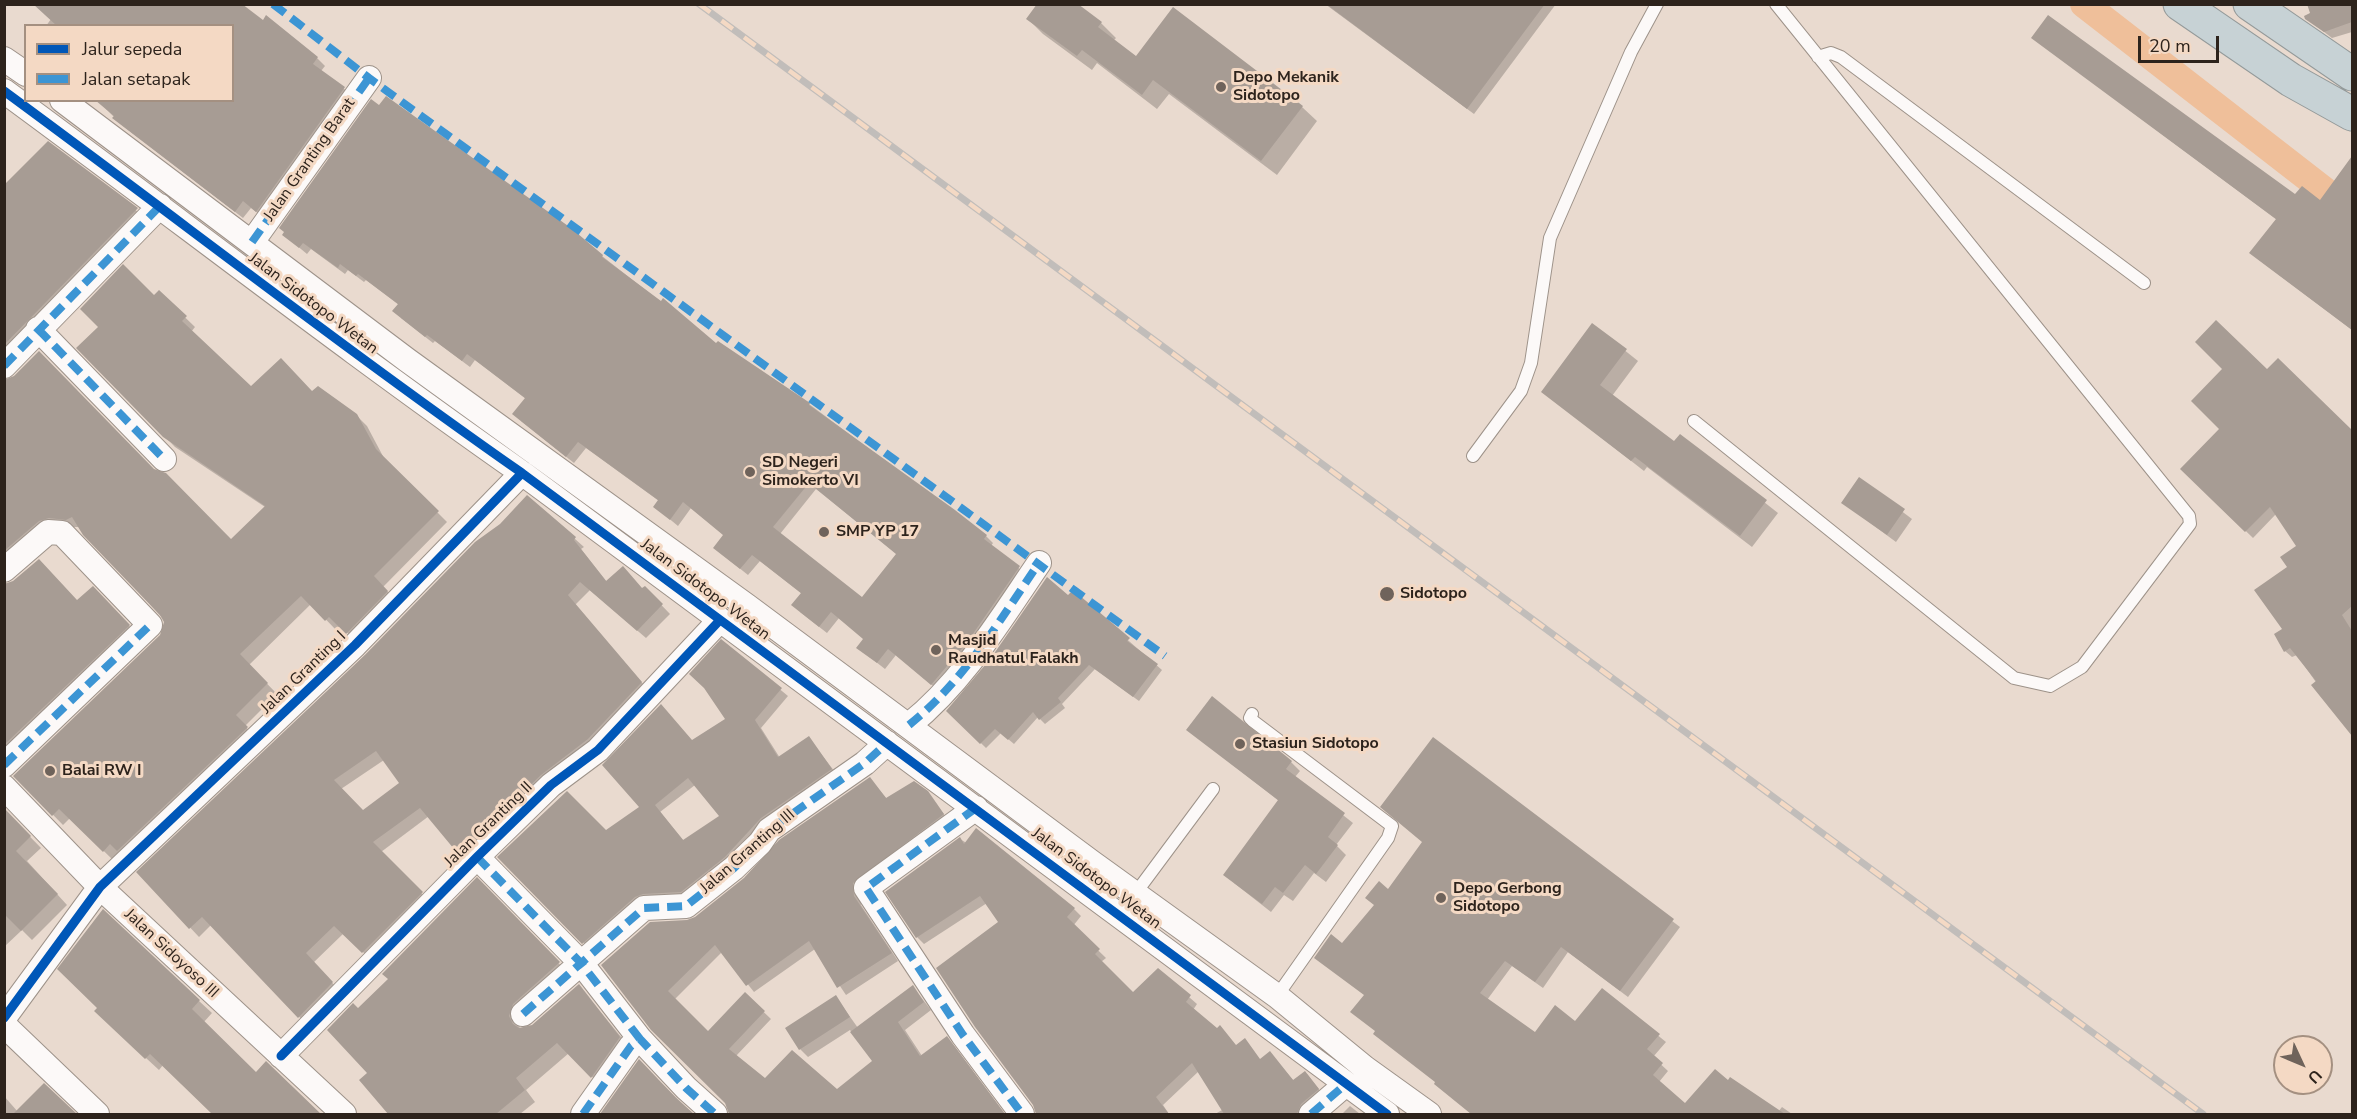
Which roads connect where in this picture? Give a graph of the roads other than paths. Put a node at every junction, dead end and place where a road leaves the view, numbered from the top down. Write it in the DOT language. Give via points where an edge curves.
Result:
graph roads {
  1 [pos="1657,4"];
  2 [pos="1776,4"];
  3 [pos="2180,4"];
  4 [pos="2250,4"];
  5 [pos="1818,57"];
  6 [pos="4,59"];
  7 [pos="24,73"];
  8 [pos="2352,74"];
  9 [pos="369,78"];
  10 [pos="4,92"];
  11 [pos="65,102"];
  12 [pos="2352,114"];
  13 [pos="160,206"];
  14 [pos="252,242"];
  15 [pos="2145,284"];
  16 [pos="38,330"];
  17 [pos="407,360"];
  18 [pos="4,366"];
  19 [pos="392,382"];
  20 [pos="1695,421"];
  21 [pos="1473,456"];
  22 [pos="164,459"];
  23 [pos="522,473"];
  24 [pos="1039,563"];
  25 [pos="4,570"];
  26 [pos="720,620"];
  27 [pos="1252,714"];
  28 [pos="909,725"];
  29 [pos="887,743"];
  30 [pos="4,765"];
  31 [pos="4,787"];
  32 [pos="1213,789"];
  33 [pos="976,808"];
  34 [pos="477,857"];
  35 [pos="100,887"];
  36 [pos="1135,894"];
  37 [pos="581,963"];
  38 [pos="1277,996"];
  39 [pos="523,1014"];
  40 [pos="4,1018"];
  41 [pos="4,1025"];
  42 [pos="640,1039"];
  43 [pos="281,1056"];
  44 [pos="1346,1084"];
  45 [pos="98,1114"];
  46 [pos="344,1114"];
  47 [pos="583,1114"];
  48 [pos="715,1114"];
  49 [pos="1022,1114"];
  50 [pos="1311,1114"];
  51 [pos="1387,1114"];
  52 [pos="1429,1114"];
  1 -- 21 [label="lane" via="1635,42 1550,238 1531,363 1521,392"];
  2 -- 5 [label="lane"];
  3 -- 12 [label="highway" via="2291,80"];
  4 -- 8 [label="highway"];
  5 -- 15 [label="lane" via="1831,53 1841,57"];
  5 -- 20 [label="lane" via="2189,516 2190,524 2082,667 2050,686 2014,678"];
  6 -- 7 [label="street"];
  9 -- 14 [label="street, Jalan Granting Barat"];
  10 -- 13 [label="street, Jalan Sidotopo Wetan"];
  11 -- 14 [label="street, Jalan Sidotopo Wetan"];
  13 -- 16 [label="street"];
  13 -- 19 [label="street, Jalan Sidotopo Wetan"];
  14 -- 17 [label="street, Jalan Sidotopo Wetan"];
  16 -- 18 [label="street"];
  16 -- 22 [label="street"];
  17 -- 19 [label="street"];
  17 -- 28 [label="street, Jalan Sidotopo Wetan"];
  19 -- 23 [label="street, Jalan Sidotopo Wetan"];
  23 -- 26 [label="street, Jalan Sidotopo Wetan"];
  23 -- 35 [label="street, Jalan Granting I" via="355,645"];
  24 -- 28 [label="street" via="980,649 931,708"];
  25 -- 30 [label="street" via="48,532 62,533 150,625"];
  26 -- 29 [label="street, Jalan Sidotopo Wetan"];
  26 -- 34 [label="street, Jalan Granting II" via="598,750 551,785"];
  27 -- 38 [label="lane" via="1253,721 1392,826 1388,838"];
  28 -- 36 [label="street, Jalan Sidotopo Wetan"];
  29 -- 33 [label="street, Jalan Sidotopo Wetan"];
  29 -- 37 [label="street, Jalan Granting III" via="865,763 769,830 734,868 686,906 644,908"];
  31 -- 35 [label="street, Jalan Sidoyoso III"];
  32 -- 36 [label="lane"];
  33 -- 44 [label="street, Jalan Sidotopo Wetan"];
  33 -- 49 [label="street" via="867,886 963,1035"];
  34 -- 37 [label="street"];
  34 -- 43 [label="street, Jalan Granting II"];
  35 -- 40 [label="street, Jalan Granting I"];
  35 -- 43 [label="street, Jalan Sidoyoso III"];
  36 -- 38 [label="street, Jalan Sidotopo Wetan"];
  37 -- 39 [label="street, Jalan Granting III"];
  37 -- 42 [label="street"];
  38 -- 52 [label="street, Jalan Sidotopo Wetan"];
  41 -- 45 [label="street"];
  42 -- 47 [label="street"];
  42 -- 48 [label="street"];
  43 -- 46 [label="street, Jalan Sidoyoso III"];
  44 -- 50 [label="street"];
  44 -- 51 [label="street, Jalan Sidotopo Wetan"];
}
